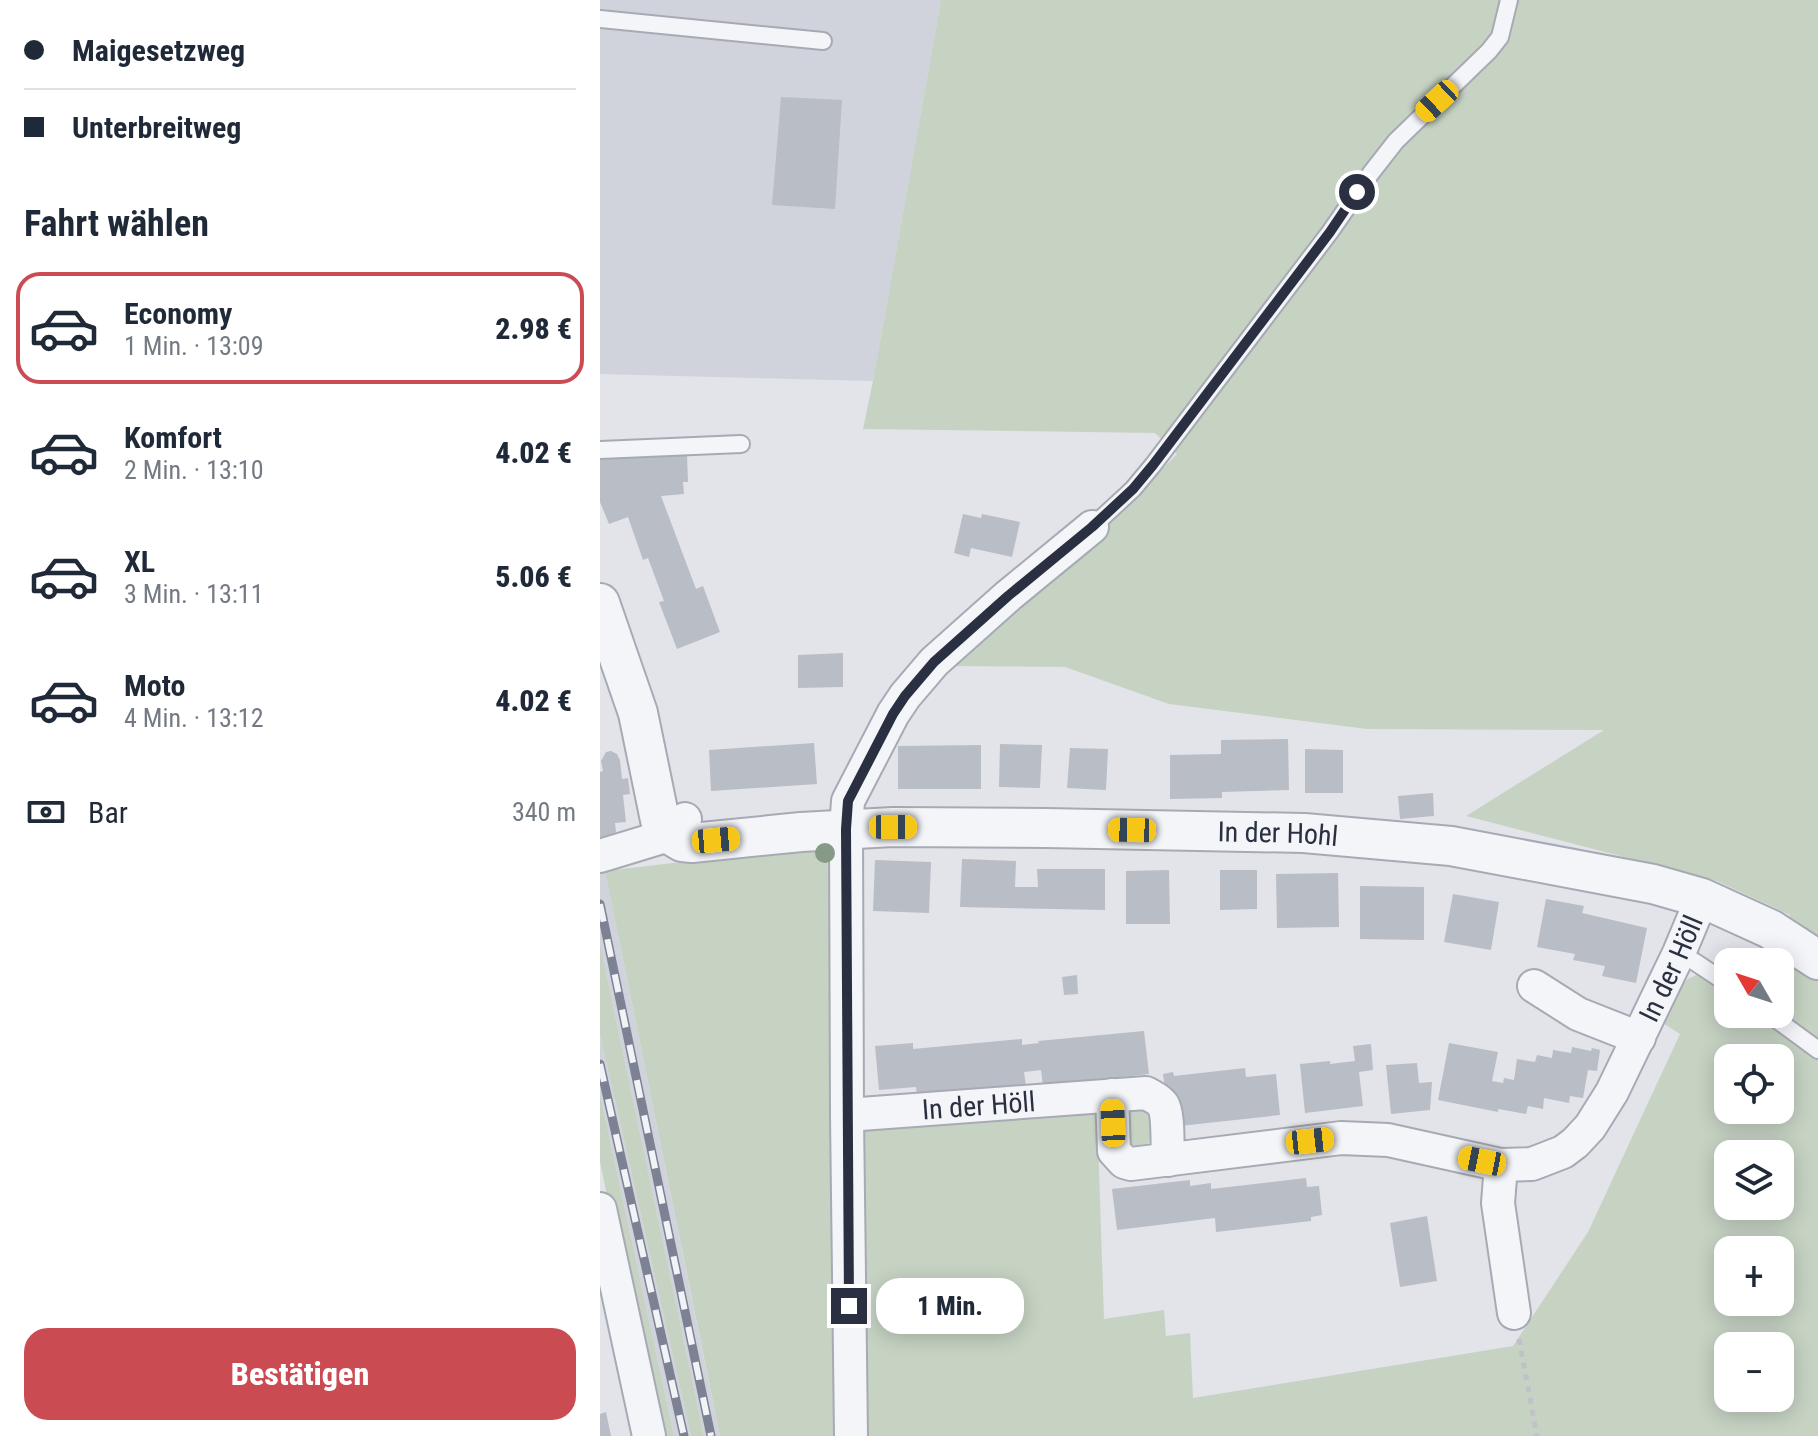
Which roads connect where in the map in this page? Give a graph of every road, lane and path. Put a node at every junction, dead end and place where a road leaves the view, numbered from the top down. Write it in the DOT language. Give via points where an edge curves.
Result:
graph roads {
  1 [pos="1509,0"];
  2 [pos="600,19"];
  3 [pos="823,41"];
  4 [pos="741,444"];
  5 [pos="600,450"];
  6 [pos="1092,527"];
  7 [pos="600,603"];
  8 [pos="676,825"];
  9 [pos="846,829"];
  10 [pos="601,856"];
  11 [pos="1702,898"];
  12 [pos="1679,953"];
  13 [pos="1818,960"];
  14 [pos="1714,975"];
  15 [pos="1534,986"];
  16 [pos="1788,1028"];
  17 [pos="1639,1038"];
  18 [pos="1818,1050"];
  19 [pos="1112,1095"];
  20 [pos="847,1115"];
  21 [pos="1168,1160"];
  22 [pos="1501,1165"];
  23 [pos="600,1209"];
  24 [pos="1514,1313"];
  25 [pos="649,1436"];
  26 [pos="851,1436"];
  27 [pos="1537,1436"];
  1 -- 6 [label="lane" via="1500,37 1489,51 1396,141 1153,465"];
  2 -- 3 [label="lane"];
  4 -- 5 [label="lane"];
  6 -- 9 [label="street" via="934,662 905,696 848,801"];
  7 -- 8 [label="street" via="638,713 658,813"];
  8 -- 9 [label="street, In der Hohl" via="677,840 687,843"];
  8 -- 10 [label="street" via="655,840"];
  9 -- 11 [label="street, In der Hohl" via="1304,833 1451,846"];
  9 -- 20 [label="street"];
  11 -- 12 [label="street, In der Höll"];
  11 -- 13 [label="street, In der Hohl" via="1770,929"];
  12 -- 14 [label="lane"];
  12 -- 17 [label="street, In der Höll"];
  15 -- 17 [label="street, In der Höll" via="1578,1014"];
  16 -- 18 [label="lane"];
  17 -- 22 [label="street, In der Höll" via="1600,1112 1575,1143 1532,1164"];
  19 -- 20 [label="street, In der Höll"];
  19 -- 21 [label="street, In der Höll" via="1146,1093 1162,1105"];
  19 -- 21 [label="street, In der Höll" via="1118,1157 1131,1164"];
  20 -- 26 [label="street"];
  21 -- 22 [label="street, In der Höll" via="1356,1138"];
  22 -- 24 [label="street" via="1498,1203"];
  23 -- 25 [label="street"];
  24 -- 27 [label="path"];
}
